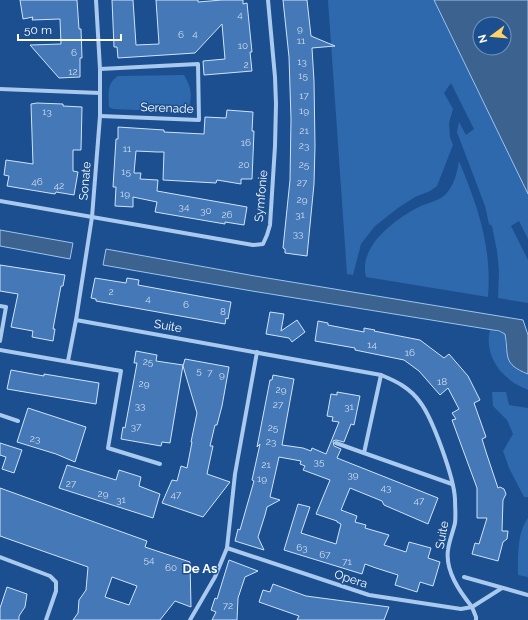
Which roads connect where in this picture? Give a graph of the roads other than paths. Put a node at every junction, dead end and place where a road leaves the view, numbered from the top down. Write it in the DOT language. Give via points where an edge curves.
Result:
graph roads {
  1 [pos="96,0"];
  2 [pos="268,0"];
  3 [pos="100,69"];
  4 [pos="0,89"];
  5 [pos="100,93"];
  6 [pos="100,116"];
  7 [pos="0,201"];
  8 [pos="92,217"];
  9 [pos="0,306"];
  10 [pos="76,320"];
  11 [pos="0,341"];
  12 [pos="0,350"];
  13 [pos="257,352"];
  14 [pos="68,361"];
  15 [pos="381,375"];
  16 [pos="0,415"];
  17 [pos="18,421"];
  18 [pos="336,443"];
  19 [pos="364,453"];
  20 [pos="160,464"];
  21 [pos="452,484"];
  22 [pos="227,548"];
  23 [pos="0,557"];
  24 [pos="464,577"];
  25 [pos="502,588"];
  26 [pos="528,595"];
  27 [pos="472,607"];
  28 [pos="46,620"];
  29 [pos="190,620"];
  30 [pos="476,620"];
  1 -- 3 [label="street, Sonate"];
  2 -- 8 [label="street, Symfonie" via="275,77 275,146 270,225 262,244"];
  3 -- 5 [label="street, Sonate"];
  3 -- 6 [label="street, Serenade" via="198,64 199,120"];
  4 -- 5 [label="street"];
  5 -- 6 [label="street, Sonate"];
  6 -- 8 [label="street, Sonate"];
  7 -- 8 [label="street"];
  8 -- 10 [label="street, Sonate"];
  9 -- 11 [label="street" via="6,307"];
  10 -- 13 [label="street, Suite"];
  10 -- 14 [label="street, Sonate"];
  12 -- 14 [label="street"];
  13 -- 15 [label="street, Suite"];
  13 -- 22 [label="street" via="235,474"];
  14 -- 20 [label="street" via="121,371 108,448"];
  15 -- 19 [label="street"];
  15 -- 21 [label="street, Suite" via="401,384 420,402 436,434"];
  16 -- 17 [label="street"];
  18 -- 19 [label="street"];
  19 -- 21 [label="street"];
  21 -- 27 [label="street, Suite" via="455,521 448,551 449,569 463,596"];
  22 -- 27 [label="street, Opera" via="369,595 461,609"];
  22 -- 29 [label="street" via="215,577"];
  23 -- 28 [label="street" via="50,576 56,582 56,592"];
  24 -- 25 [label="street"];
  25 -- 26 [label="street"];
  25 -- 27 [label="street"];
  27 -- 30 [label="street, Suite"];
}
